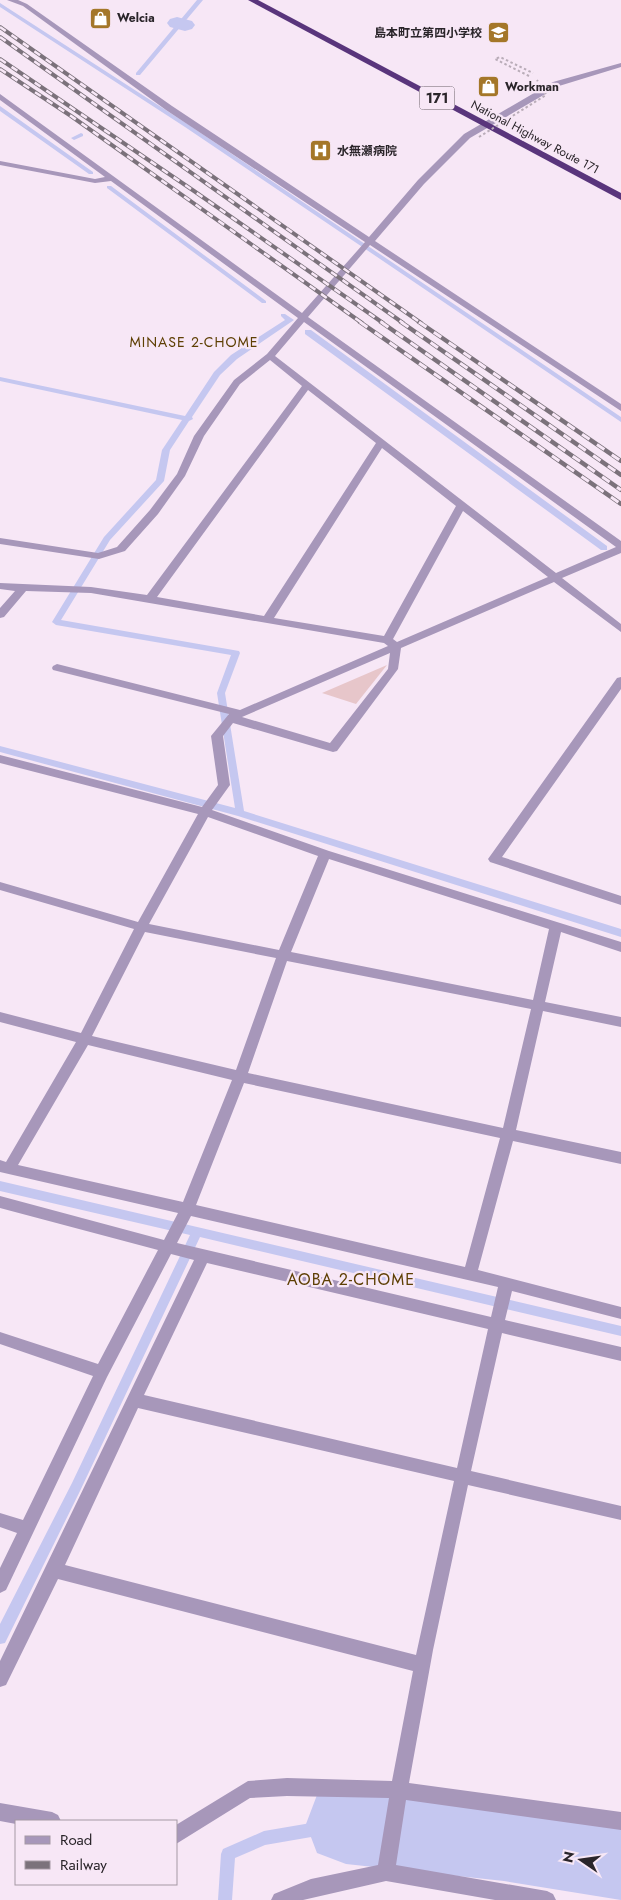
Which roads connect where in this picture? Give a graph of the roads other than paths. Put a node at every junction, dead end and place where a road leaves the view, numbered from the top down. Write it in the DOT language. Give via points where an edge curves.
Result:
graph roads {
  1 [pos="11,0"];
  2 [pos="252,0"];
  3 [pos="621,65"];
  4 [pos="0,96"];
  5 [pos="485,124"];
  6 [pos="0,163"];
  7 [pos="113,178"];
  8 [pos="621,197"];
  9 [pos="369,242"];
  10 [pos="304,317"];
  11 [pos="270,356"];
  12 [pos="307,386"];
  13 [pos="621,408"];
  14 [pos="381,443"];
  15 [pos="462,505"];
  16 [pos="0,541"];
  17 [pos="621,547"];
  18 [pos="556,578"];
  19 [pos="0,586"];
  20 [pos="23,588"];
  21 [pos="150,599"];
  22 [pos="0,615"];
  23 [pos="267,620"];
  24 [pos="621,629"];
  25 [pos="392,643"];
  26 [pos="57,668"];
  27 [pos="621,681"];
  28 [pos="234,715"];
  29 [pos="0,758"];
  30 [pos="206,812"];
  31 [pos="325,854"];
  32 [pos="0,886"];
  33 [pos="621,901"];
  34 [pos="141,926"];
  35 [pos="556,927"];
  36 [pos="621,947"];
  37 [pos="283,955"];
  38 [pos="537,1005"];
  39 [pos="0,1017"];
  40 [pos="621,1022"];
  41 [pos="84,1040"];
  42 [pos="240,1078"];
  43 [pos="508,1134"];
  44 [pos="621,1158"];
  45 [pos="5,1167"];
  46 [pos="0,1202"];
  47 [pos="185,1214"];
  48 [pos="184,1249"];
  49 [pos="470,1274"];
  50 [pos="506,1284"];
  51 [pos="621,1313"];
  52 [pos="496,1326"];
  53 [pos="0,1338"];
  54 [pos="621,1354"];
  55 [pos="102,1372"];
  56 [pos="134,1400"];
  57 [pos="464,1475"];
  58 [pos="621,1513"];
  59 [pos="0,1520"];
  60 [pos="28,1529"];
  61 [pos="54,1570"];
  62 [pos="0,1585"];
  63 [pos="423,1665"];
  64 [pos="0,1679"];
  65 [pos="398,1790"];
  66 [pos="0,1812"];
  67 [pos="46,1820"];
  68 [pos="621,1821"];
  69 [pos="178,1834"];
  70 [pos="386,1872"];
  71 [pos="280,1900"];
  72 [pos="547,1900"];
  1 -- 9 [label="street" via="25,5 170,108"];
  2 -- 5 [label="highway, National Highway Route 171 / 171"];
  3 -- 5 [label="street" via="556,84"];
  4 -- 7 [label="street"];
  5 -- 8 [label="highway, National Highway Route 171 / 171"];
  5 -- 9 [label="street" via="467,136 420,182"];
  6 -- 7 [label="street" via="95,181"];
  7 -- 10 [label="street"];
  9 -- 10 [label="street"];
  9 -- 13 [label="street"];
  10 -- 11 [label="street"];
  10 -- 17 [label="street"];
  11 -- 12 [label="street"];
  11 -- 16 [label="street" via="237,382 199,436 182,474 121,549 99,556"];
  12 -- 14 [label="street"];
  12 -- 21 [label="street"];
  14 -- 15 [label="street"];
  14 -- 23 [label="street"];
  15 -- 18 [label="street"];
  15 -- 25 [label="street"];
  17 -- 18 [label="street"];
  18 -- 24 [label="street"];
  18 -- 25 [label="street"];
  19 -- 20 [label="street"];
  20 -- 21 [label="street" via="87,590"];
  20 -- 22 [label="street"];
  21 -- 23 [label="street"];
  23 -- 25 [label="street"];
  25 -- 28 [label="street"];
  25 -- 28 [label="street" via="393,668 333,748"];
  26 -- 28 [label="street" via="212,706"];
  27 -- 33 [label="street" via="494,859"];
  28 -- 30 [label="street" via="217,736 224,784"];
  29 -- 30 [label="street"];
  30 -- 31 [label="street"];
  30 -- 34 [label="street"];
  31 -- 35 [label="street"];
  31 -- 37 [label="street"];
  32 -- 34 [label="street"];
  34 -- 37 [label="street"];
  34 -- 41 [label="street"];
  35 -- 36 [label="street"];
  35 -- 38 [label="street"];
  37 -- 38 [label="street"];
  37 -- 42 [label="street"];
  38 -- 40 [label="street"];
  38 -- 43 [label="street"];
  39 -- 41 [label="street"];
  41 -- 42 [label="street"];
  41 -- 45 [label="street"];
  42 -- 43 [label="street"];
  42 -- 47 [label="street"];
  43 -- 44 [label="street"];
  43 -- 49 [label="street"];
  45 -- 47 [label="street"];
  46 -- 48 [label="street"];
  47 -- 48 [label="street"];
  47 -- 49 [label="street"];
  48 -- 52 [label="street"];
  48 -- 55 [label="street"];
  48 -- 56 [label="street"];
  49 -- 50 [label="street"];
  50 -- 51 [label="street"];
  50 -- 52 [label="street"];
  52 -- 54 [label="street"];
  52 -- 57 [label="street"];
  53 -- 55 [label="street"];
  55 -- 60 [label="street"];
  56 -- 57 [label="street"];
  56 -- 61 [label="street"];
  57 -- 58 [label="street"];
  57 -- 63 [label="street"];
  59 -- 60 [label="street"];
  60 -- 62 [label="street"];
  61 -- 63 [label="street"];
  61 -- 64 [label="street"];
  63 -- 65 [label="street"];
  65 -- 68 [label="street"];
  65 -- 69 [label="street" via="287,1787 248,1790"];
  65 -- 70 [label="street"];
  66 -- 67 [label="street"];
  70 -- 71 [label="street" via="312,1888"];
  70 -- 72 [label="street"];
}
